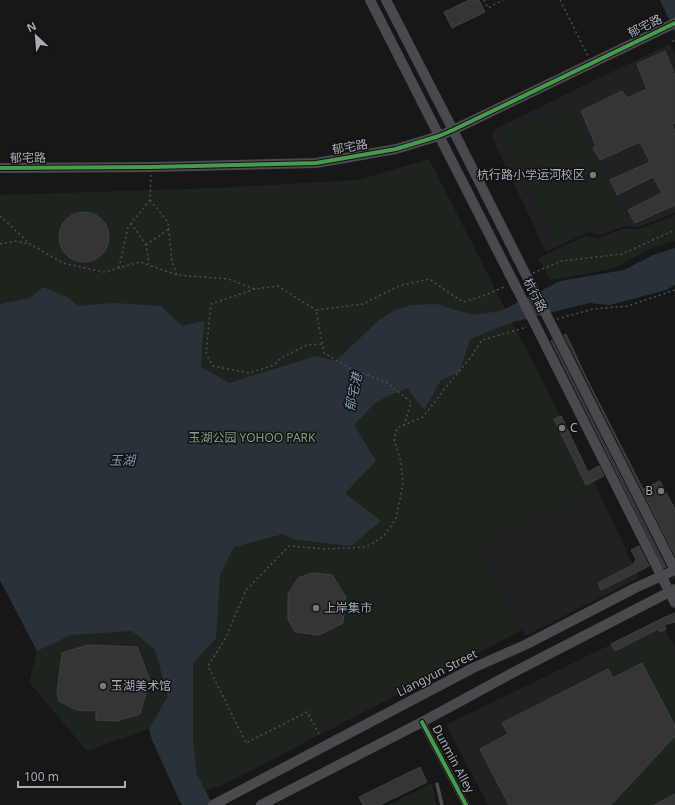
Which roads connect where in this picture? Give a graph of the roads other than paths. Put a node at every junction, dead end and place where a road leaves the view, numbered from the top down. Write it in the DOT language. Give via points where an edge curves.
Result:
graph roads {
  1 [pos="370,0"];
  2 [pos="386,0"];
  3 [pos="672,24"];
  4 [pos="453,130"];
  5 [pos="439,136"];
  6 [pos="0,168"];
  7 [pos="675,570"];
  8 [pos="662,576"];
  9 [pos="672,591"];
  10 [pos="675,603"];
  11 [pos="422,722"];
  12 [pos="437,784"];
  13 [pos="216,804"];
  14 [pos="261,805"];
  15 [pos="442,805"];
  16 [pos="466,805"];
  1 -- 5 [label="main road, 杭行路"];
  2 -- 4 [label="main road, 杭行路"];
  3 -- 4 [label="main road, 郁宅路"];
  4 -- 5 [label="main road, 郁宅路"];
  4 -- 7 [label="main road, 杭行路, bridge" via="528,279 554,324"];
  5 -- 6 [label="main road, 郁宅路" via="396,149 316,163"];
  5 -- 8 [label="main road, 杭行路, bridge"];
  7 -- 8 [label="main road, Liangyun Street"];
  8 -- 9 [label="main road, 杭行路"];
  8 -- 13 [label="main road, Liangyun Street" via="466,672"];
  9 -- 10 [label="main road, 杭行路"];
  9 -- 11 [label="main road"];
  11 -- 14 [label="main road"];
  11 -- 16 [label="street, Dunmin Alley"];
  12 -- 15 [label="lane"];
}
